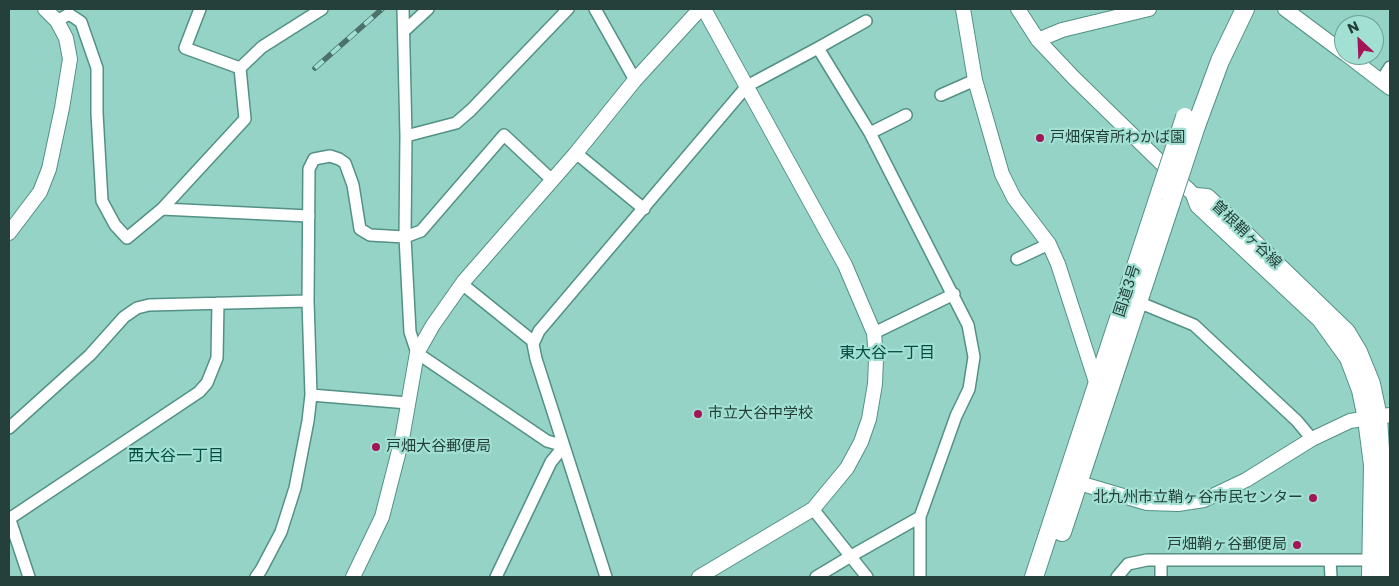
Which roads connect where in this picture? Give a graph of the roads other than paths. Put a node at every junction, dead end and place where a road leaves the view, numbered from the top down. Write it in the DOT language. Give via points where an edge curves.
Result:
graph roads {
  1 [pos="45,9"];
  2 [pos="200,9"];
  3 [pos="322,9"];
  4 [pos="403,9"];
  5 [pos="428,9"];
  6 [pos="568,9"];
  7 [pos="595,9"];
  8 [pos="700,9"];
  9 [pos="704,9"];
  10 [pos="963,9"];
  11 [pos="1018,9"];
  12 [pos="1149,9"];
  13 [pos="1234,9"];
  14 [pos="1245,9"];
  15 [pos="1285,9"];
  16 [pos="866,20"];
  17 [pos="58,21"];
  18 [pos="404,31"];
  19 [pos="1038,40"];
  20 [pos="1334,46"];
  21 [pos="818,48"];
  22 [pos="1360,65"];
  23 [pos="1390,67"];
  24 [pos="240,68"];
  25 [pos="635,80"];
  26 [pos="975,80"];
  27 [pos="1386,84"];
  28 [pos="747,86"];
  29 [pos="941,95"];
  30 [pos="906,115"];
  31 [pos="1191,121"];
  32 [pos="870,133"];
  33 [pos="406,136"];
  34 [pos="576,153"];
  35 [pos="552,180"];
  36 [pos="1166,196"];
  37 [pos="1196,196"];
  38 [pos="162,209"];
  39 [pos="644,209"];
  40 [pos="308,216"];
  41 [pos="9,233"];
  42 [pos="405,237"];
  43 [pos="1049,244"];
  44 [pos="1016,260"];
  45 [pos="462,284"];
  46 [pos="954,294"];
  47 [pos="308,300"];
  48 [pos="1138,302"];
  49 [pos="218,303"];
  50 [pos="874,333"];
  51 [pos="534,342"];
  52 [pos="417,353"];
  53 [pos="1097,385"];
  54 [pos="311,395"];
  55 [pos="408,403"];
  56 [pos="1378,417"];
  57 [pos="9,428"];
  58 [pos="1312,438"];
  59 [pos="564,446"];
  60 [pos="1072,481"];
  61 [pos="813,509"];
  62 [pos="9,518"];
  63 [pos="920,518"];
  64 [pos="851,556"];
  65 [pos="1161,560"];
  66 [pos="1330,560"];
  67 [pos="1376,569"];
  68 [pos="29,577"];
  69 [pos="256,577"];
  70 [pos="353,577"];
  71 [pos="496,577"];
  72 [pos="606,577"];
  73 [pos="699,577"];
  74 [pos="816,577"];
  75 [pos="867,577"];
  76 [pos="920,577"];
  77 [pos="1034,577"];
  78 [pos="1047,577"];
  79 [pos="1117,577"];
  80 [pos="1161,577"];
  81 [pos="1331,577"];
  1 -- 17 [label="street"];
  2 -- 24 [label="street" via="185,48"];
  3 -- 24 [label="street" via="262,47"];
  4 -- 18 [label="street"];
  5 -- 18 [label="street"];
  6 -- 33 [label="street" via="456,123"];
  7 -- 25 [label="street"];
  8 -- 25 [label="street"];
  9 -- 28 [label="street"];
  10 -- 26 [label="street"];
  11 -- 19 [label="street"];
  12 -- 19 [label="street" via="1062,30"];
  13 -- 31 [label="main road, 国道3号"];
  14 -- 31 [label="main road, 国道3号"];
  15 -- 20 [label="street"];
  16 -- 21 [label="street"];
  17 -- 38 [label="street" via="69,14 81,22 97,68 102,201 109,216 127,238"];
  17 -- 41 [label="street" via="66,38 70,59 49,169 40,192"];
  18 -- 33 [label="street"];
  19 -- 37 [label="street"];
  21 -- 28 [label="street"];
  21 -- 32 [label="street"];
  22 -- 27 [label="street"];
  23 -- 27 [label="street"];
  24 -- 38 [label="street" via="245,119"];
  25 -- 34 [label="street"];
  26 -- 29 [label="street"];
  26 -- 43 [label="street" via="1002,174 1014,198"];
  28 -- 39 [label="street"];
  28 -- 50 [label="street" via="846,265"];
  30 -- 32 [label="street"];
  31 -- 36 [label="main road, 国道3号, bridge"];
  32 -- 46 [label="street"];
  33 -- 42 [label="street"];
  34 -- 35 [label="street"];
  34 -- 39 [label="street"];
  35 -- 42 [label="street" via="504,135 422,232"];
  35 -- 45 [label="street"];
  36 -- 48 [label="main road, 国道3号"];
  36 -- 53 [label="main road, 国道3号"];
  37 -- 56 [label="main road, 曽根鞘ヶ谷線" via="1199,205 1322,319 1349,358 1361,390"];
  38 -- 40 [label="street"];
  39 -- 51 [label="street" via="539,332"];
  40 -- 42 [label="street" via="309,169 314,159 330,156 345,163 353,185 360,230 370,235"];
  40 -- 47 [label="street"];
  42 -- 52 [label="street" via="410,332"];
  43 -- 44 [label="street"];
  43 -- 53 [label="street"];
  45 -- 51 [label="street"];
  45 -- 52 [label="street"];
  46 -- 50 [label="street"];
  46 -- 63 [label="street" via="968,325 973,365 969,389 956,416"];
  47 -- 49 [label="street"];
  47 -- 54 [label="street"];
  48 -- 58 [label="street" via="1194,325 1291,414"];
  48 -- 60 [label="main road, 国道3号"];
  49 -- 57 [label="street" via="137,308"];
  49 -- 62 [label="street" via="217,358 199,392"];
  50 -- 61 [label="street" via="875,384 869,419 848,468"];
  51 -- 59 [label="street" via="536,359"];
  52 -- 55 [label="street"];
  52 -- 59 [label="street" via="547,441"];
  53 -- 60 [label="main road, 国道3号"];
  54 -- 55 [label="street"];
  54 -- 69 [label="street" via="296,488 281,532"];
  55 -- 70 [label="street" via="382,517"];
  56 -- 58 [label="street" via="1350,421"];
  56 -- 67 [label="main road, 曽根鞘ヶ谷線" via="1373,465"];
  58 -- 60 [label="street" via="1246,480 1204,500 1178,504 1147,503"];
  59 -- 71 [label="street" via="551,462"];
  59 -- 72 [label="street"];
  60 -- 77 [label="main road, 国道3号"];
  60 -- 78 [label="main road, 国道3号"];
  61 -- 64 [label="street"];
  61 -- 73 [label="street"];
  62 -- 68 [label="street"];
  63 -- 64 [label="street"];
  63 -- 76 [label="street"];
  64 -- 74 [label="street"];
  64 -- 75 [label="street"];
  65 -- 66 [label="street"];
  65 -- 79 [label="street" via="1128,564"];
  65 -- 80 [label="street"];
  66 -- 67 [label="street"];
  66 -- 81 [label="street"];
}
